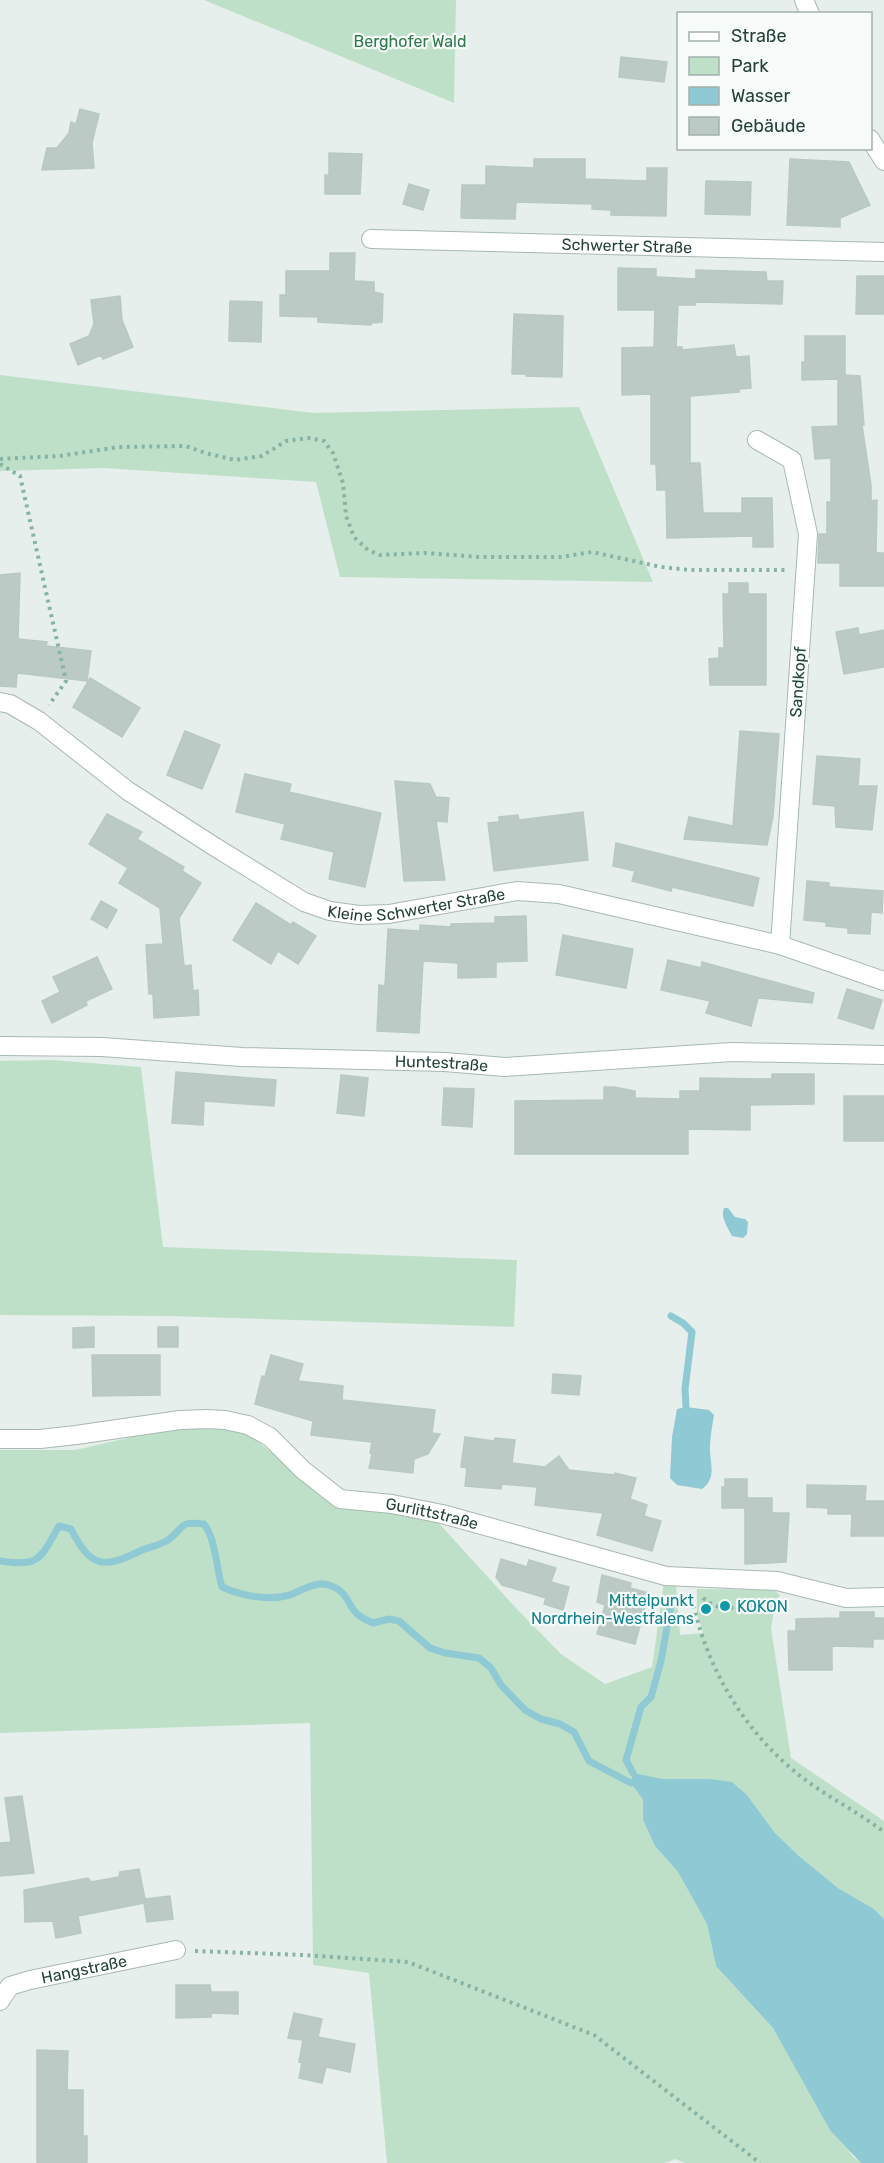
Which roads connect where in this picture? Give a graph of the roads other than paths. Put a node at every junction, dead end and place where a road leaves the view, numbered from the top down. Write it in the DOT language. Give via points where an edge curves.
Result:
graph roads {
  1 [pos="872,142"];
  2 [pos="884,161"];
  3 [pos="371,239"];
  4 [pos="884,252"];
  5 [pos="757,440"];
  6 [pos="0,702"];
  7 [pos="780,945"];
  8 [pos="884,981"];
  9 [pos="0,1046"];
  10 [pos="884,1055"];
  11 [pos="0,1439"];
  12 [pos="884,1598"];
  13 [pos="176,1950"];
  14 [pos="0,2001"];
  1 -- 2 [label="street"];
  3 -- 4 [label="street, Schwerter Straße"];
  5 -- 7 [label="street, Sandkopf" via="792,460 808,534"];
  6 -- 7 [label="street, Kleine Schwerter Straße" via="39,721 128,791 304,902 330,911 389,914 517,891 559,894"];
  7 -- 8 [label="street, Kleine Schwerter Straße"];
  9 -- 10 [label="street, Huntestraße" via="102,1047 242,1057 505,1066 732,1052"];
  11 -- 12 [label="street, Gurlittstraße" via="40,1439 180,1420 225,1420 248,1425 270,1437 340,1499 442,1514 666,1576 777,1581 846,1598"];
  13 -- 14 [label="street, Hangstraße" via="30,1980 10,1986"];
}
